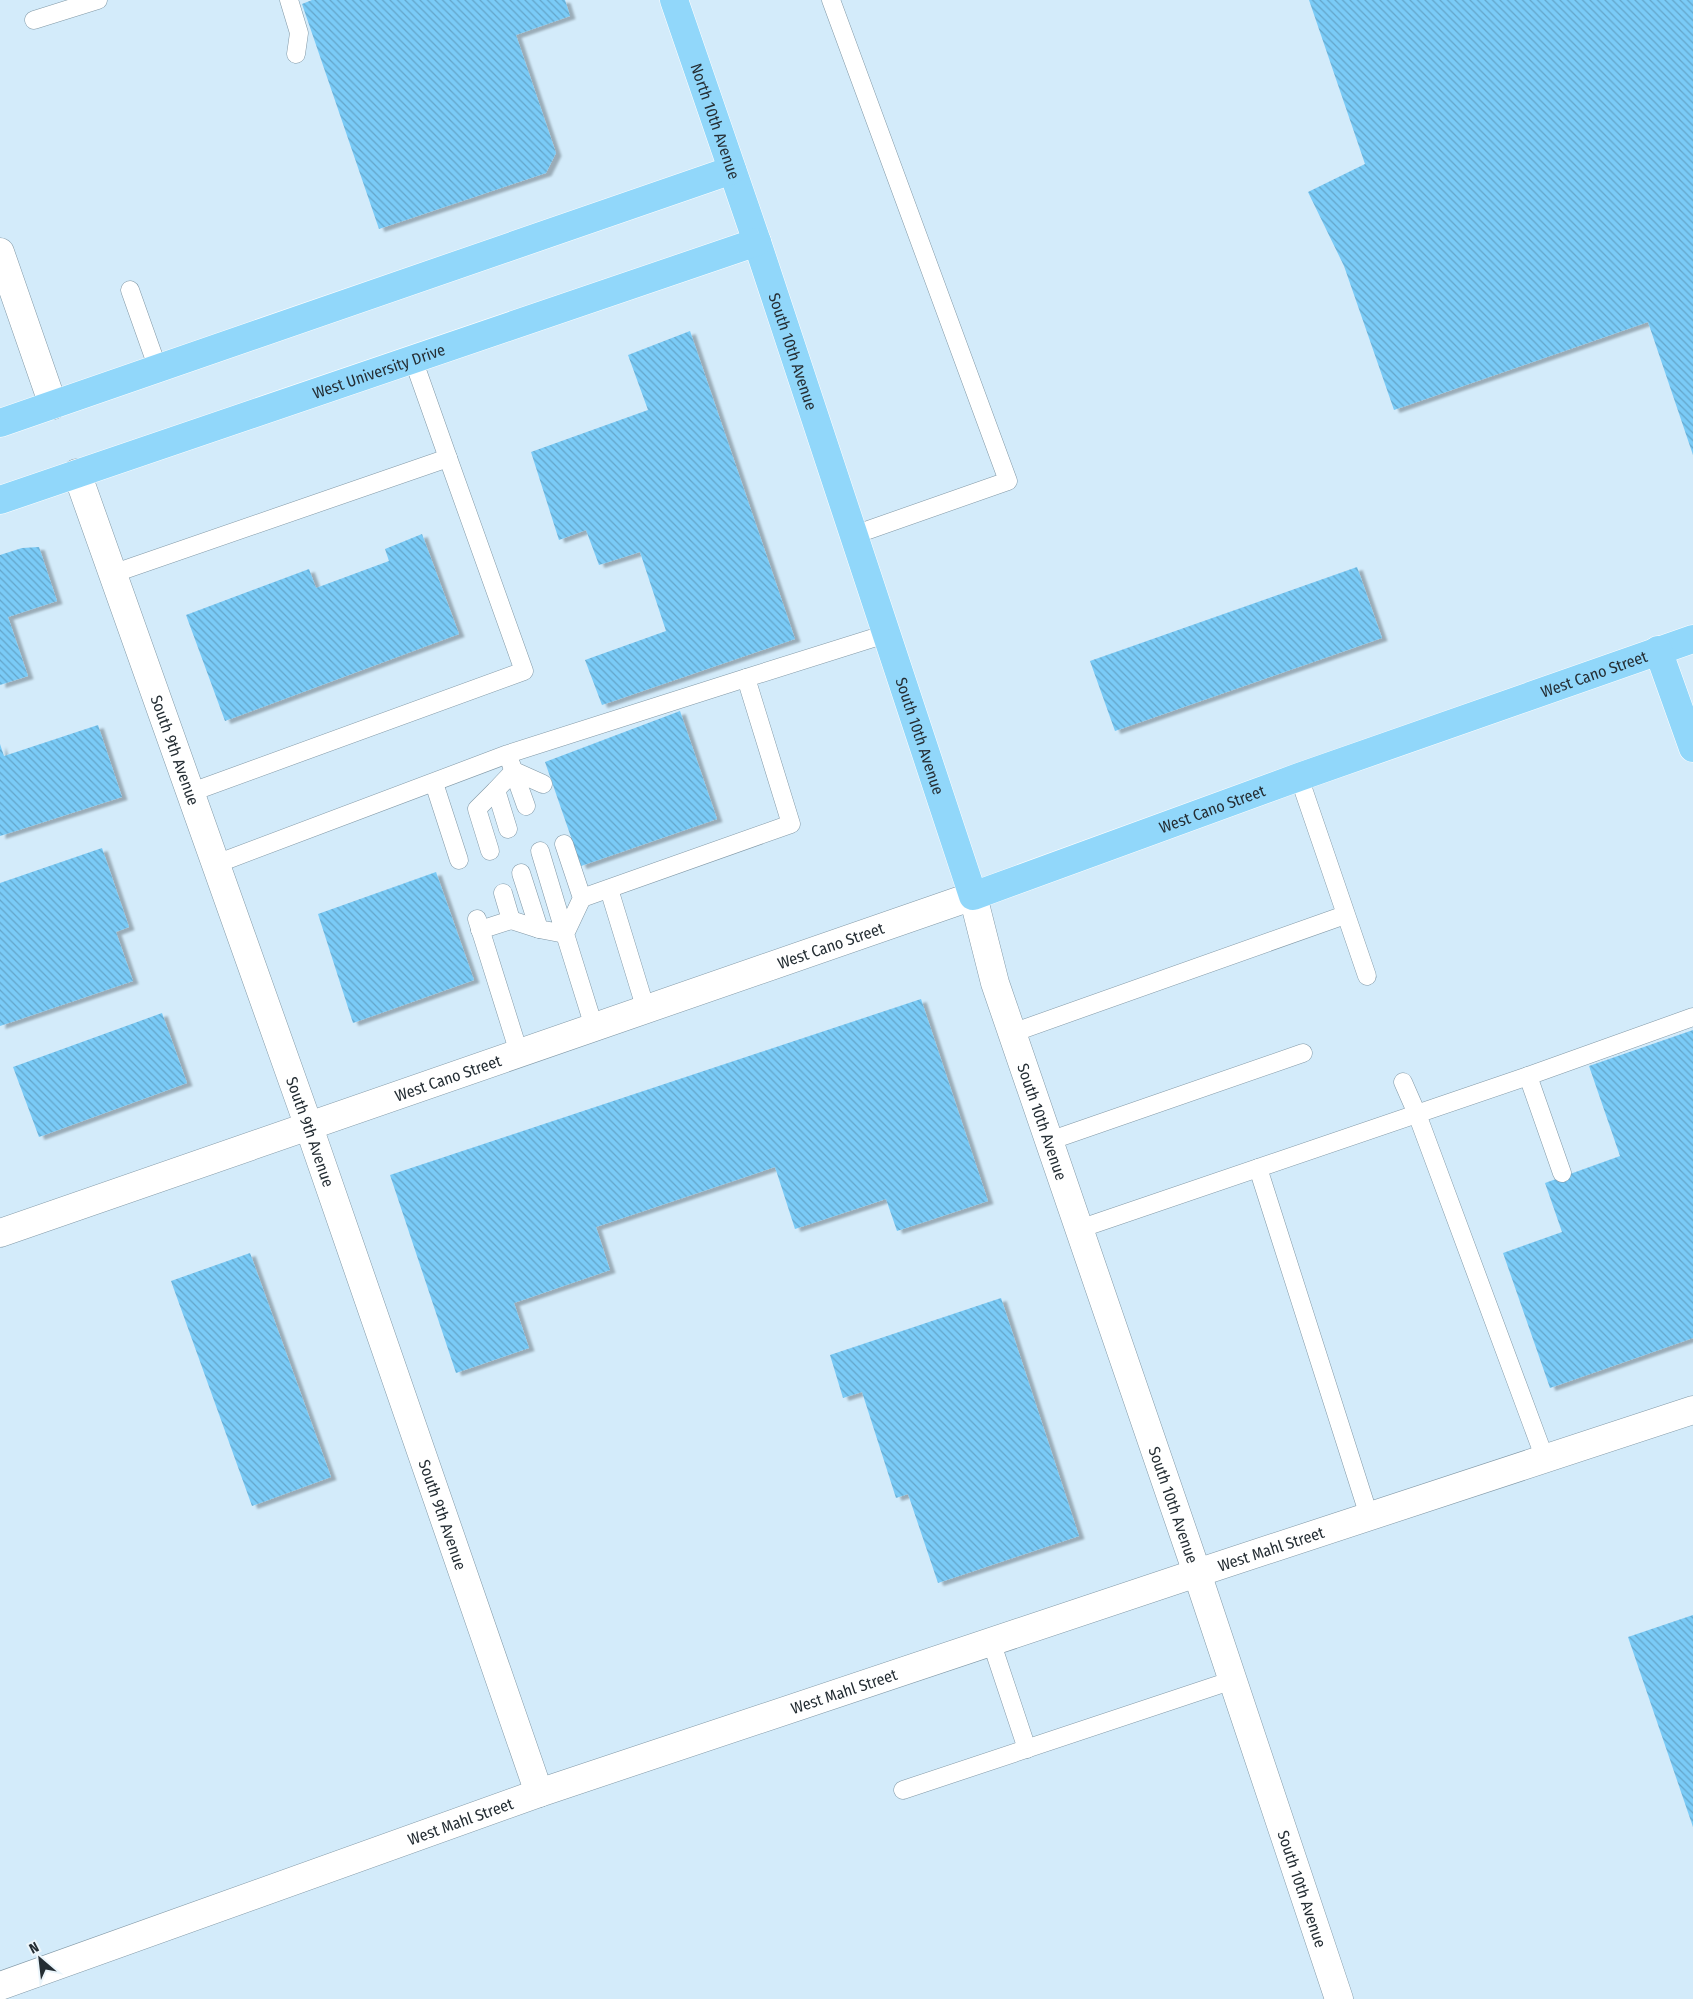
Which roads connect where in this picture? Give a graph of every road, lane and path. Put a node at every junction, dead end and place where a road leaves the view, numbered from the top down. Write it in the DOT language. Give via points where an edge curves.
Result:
graph roads {
  1 [pos="98,0"];
  2 [pos="289,0"];
  3 [pos="674,0"];
  4 [pos="832,0"];
  5 [pos="34,20"];
  6 [pos="296,54"];
  7 [pos="732,170"];
  8 [pos="757,242"];
  9 [pos="0,252"];
  10 [pos="130,290"];
  11 [pos="413,359"];
  12 [pos="158,369"];
  13 [pos="53,405"];
  14 [pos="0,423"];
  15 [pos="448,458"];
  16 [pos="77,473"];
  17 [pos="0,500"];
  18 [pos="854,535"];
  19 [pos="112,574"];
  20 [pos="886,634"];
  21 [pos="1693,639"];
  22 [pos="1658,650"];
  23 [pos="746,678"];
  24 [pos="1693,748"];
  25 [pos="508,754"];
  26 [pos="514,771"];
  27 [pos="1299,776"];
  28 [pos="434,783"];
  29 [pos="543,784"];
  30 [pos="496,790"];
  31 [pos="189,793"];
  32 [pos="526,806"];
  33 [pos="508,828"];
  34 [pos="564,844"];
  35 [pos="490,851"];
  36 [pos="540,851"];
  37 [pos="459,860"];
  38 [pos="216,864"];
  39 [pos="521,872"];
  40 [pos="609,889"];
  41 [pos="503,893"];
  42 [pos="973,896"];
  43 [pos="582,898"];
  44 [pos="1345,914"];
  45 [pos="511,920"];
  46 [pos="539,929"];
  47 [pos="564,934"];
  48 [pos="1367,976"];
  49 [pos="646,1010"];
  50 [pos="1693,1017"];
  51 [pos="594,1028"];
  52 [pos="1012,1033"];
  53 [pos="519,1054"];
  54 [pos="1303,1054"];
  55 [pos="1528,1076"];
  56 [pos="1403,1082"];
  57 [pos="1417,1114"];
  58 [pos="308,1127"];
  59 [pos="1049,1141"];
  60 [pos="1258,1168"];
  61 [pos="1562,1173"];
  62 [pos="1079,1229"];
  63 [pos="0,1233"];
  64 [pos="1693,1410"];
  65 [pos="1545,1459"];
  66 [pos="1369,1516"];
  67 [pos="1198,1573"];
  68 [pos="991,1641"];
  69 [pos="1234,1680"];
  70 [pos="1027,1749"];
  71 [pos="903,1790"];
  72 [pos="539,1793"];
  73 [pos="0,1986"];
  74 [pos="1339,1999"];
  1 -- 5 [label="lane"];
  2 -- 6 [label="lane" via="299,33"];
  3 -- 7 [label="main road, North 10th Avenue"];
  4 -- 18 [label="lane" via="1008,481"];
  7 -- 8 [label="main road, North 10th Avenue"];
  7 -- 12 [label="main road"];
  8 -- 11 [label="main road, West University Drive"];
  8 -- 18 [label="main road, South 10th Avenue"];
  9 -- 13 [label="street"];
  10 -- 12 [label="lane"];
  11 -- 15 [label="lane"];
  11 -- 16 [label="main road, West University Drive"];
  12 -- 13 [label="main road"];
  13 -- 14 [label="main road"];
  15 -- 19 [label="lane"];
  15 -- 31 [label="lane" via="524,671"];
  16 -- 17 [label="main road, West University Drive"];
  16 -- 19 [label="street, South 9th Avenue"];
  18 -- 20 [label="main road, South 10th Avenue"];
  19 -- 31 [label="street, South 9th Avenue"];
  20 -- 23 [label="lane"];
  20 -- 42 [label="main road, South 10th Avenue"];
  21 -- 22 [label="main road, West Cano Street"];
  22 -- 24 [label="main road"];
  22 -- 27 [label="main road, West Cano Street"];
  23 -- 25 [label="lane"];
  23 -- 40 [label="lane" via="791,824"];
  25 -- 26 [label="lane"];
  25 -- 28 [label="lane"];
  26 -- 29 [label="lane"];
  26 -- 30 [label="lane"];
  26 -- 32 [label="lane"];
  27 -- 42 [label="main road, West Cano Street"];
  27 -- 44 [label="lane"];
  28 -- 37 [label="lane"];
  28 -- 38 [label="lane"];
  30 -- 33 [label="lane"];
  30 -- 35 [label="lane" via="477,809"];
  31 -- 38 [label="street, South 9th Avenue"];
  34 -- 43 [label="lane"];
  36 -- 47 [label="lane"];
  38 -- 58 [label="street, South 9th Avenue"];
  39 -- 46 [label="lane"];
  40 -- 43 [label="lane"];
  40 -- 49 [label="lane"];
  41 -- 45 [label="lane"];
  42 -- 49 [label="street, West Cano Street"];
  42 -- 52 [label="street, South 10th Avenue" via="995,983"];
  43 -- 47 [label="lane"];
  44 -- 48 [label="lane"];
  44 -- 52 [label="lane"];
  45 -- 46 [label="lane"];
  45 -- 53 [label="lane" via="479,924"];
  46 -- 47 [label="lane"];
  47 -- 51 [label="lane"];
  49 -- 51 [label="street, West Cano Street"];
  50 -- 55 [label="lane"];
  51 -- 53 [label="street, West Cano Street"];
  52 -- 59 [label="street, South 10th Avenue"];
  53 -- 58 [label="street, West Cano Street"];
  54 -- 59 [label="lane"];
  55 -- 57 [label="lane"];
  55 -- 61 [label="lane"];
  56 -- 57 [label="lane"];
  57 -- 60 [label="lane"];
  57 -- 65 [label="lane"];
  58 -- 63 [label="street, West Cano Street"];
  58 -- 72 [label="street, South 9th Avenue"];
  59 -- 62 [label="street, South 10th Avenue"];
  60 -- 62 [label="lane"];
  60 -- 66 [label="lane"];
  62 -- 67 [label="street, South 10th Avenue"];
  64 -- 65 [label="street, West Mahl Street"];
  65 -- 66 [label="street, West Mahl Street"];
  66 -- 67 [label="street, West Mahl Street"];
  67 -- 68 [label="street, West Mahl Street"];
  67 -- 69 [label="street, South 10th Avenue"];
  68 -- 70 [label="lane"];
  68 -- 72 [label="street, West Mahl Street"];
  69 -- 70 [label="lane"];
  69 -- 74 [label="street, South 10th Avenue"];
  70 -- 71 [label="lane"];
  72 -- 73 [label="street, West Mahl Street"];
}
